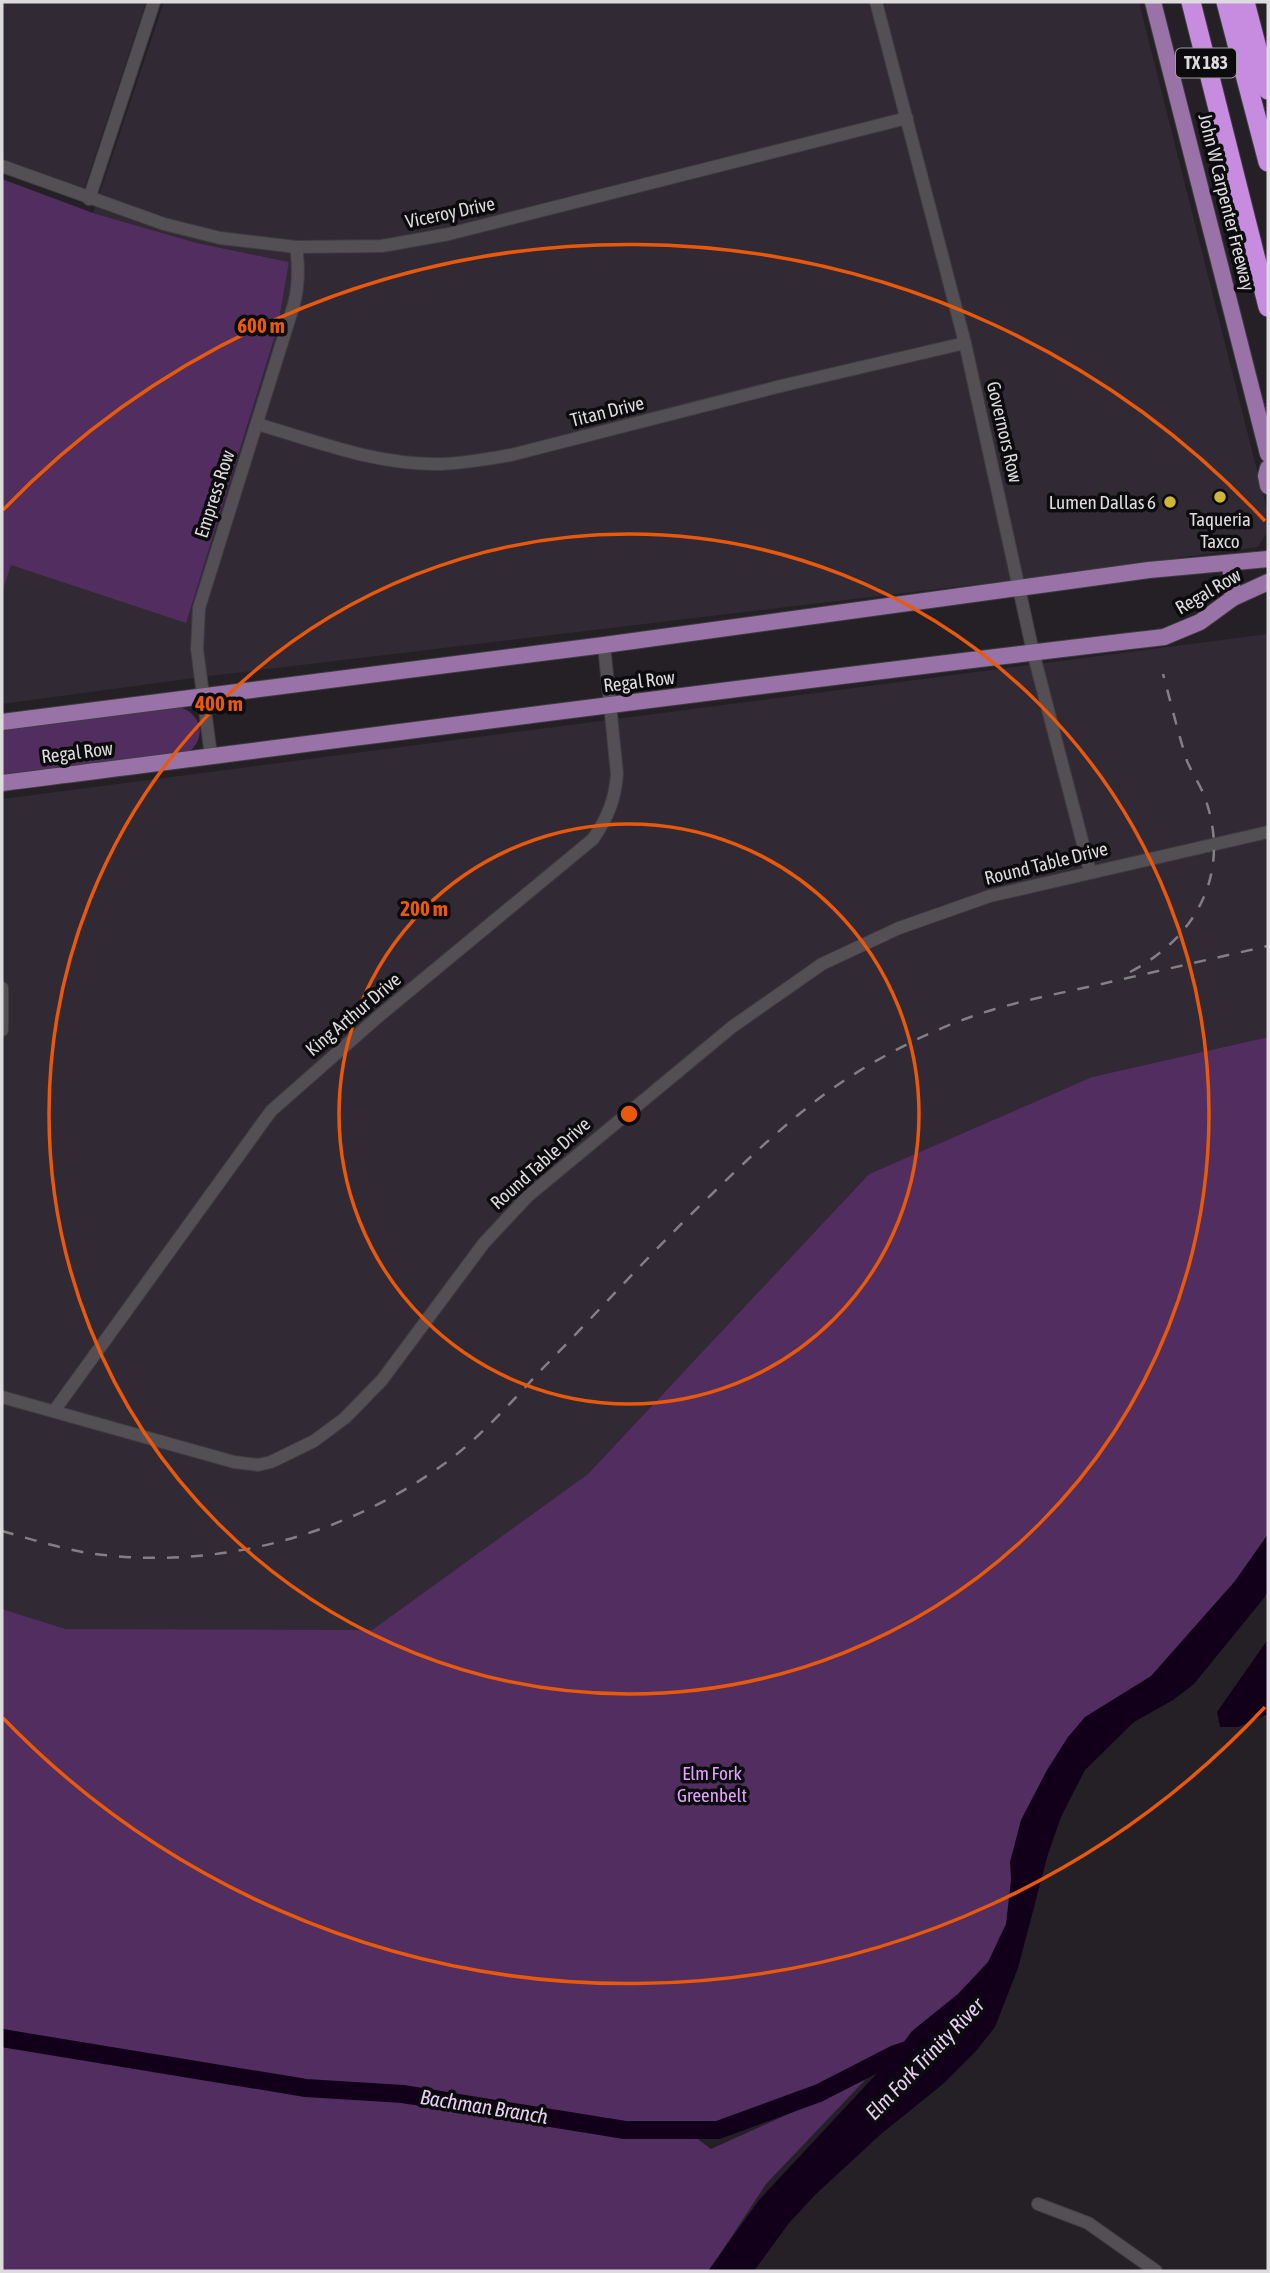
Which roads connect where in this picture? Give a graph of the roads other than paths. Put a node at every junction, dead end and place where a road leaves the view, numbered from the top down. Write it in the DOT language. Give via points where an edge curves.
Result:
graph roads {
  1 [pos="154,2"];
  2 [pos="876,2"];
  3 [pos="1153,2"];
  4 [pos="1182,2"];
  5 [pos="1191,2"];
  6 [pos="1226,2"];
  7 [pos="1245,2"];
  8 [pos="1268,90"];
  9 [pos="907,118"];
  10 [pos="1221,123"];
  11 [pos="1268,162"];
  12 [pos="2,166"];
  13 [pos="89,199"];
  14 [pos="296,247"];
  15 [pos="1268,307"];
  16 [pos="965,344"];
  17 [pos="257,424"];
  18 [pos="1268,454"];
  19 [pos="1268,468"];
  20 [pos="1268,486"];
  21 [pos="1268,546"];
  22 [pos="1268,559"];
  23 [pos="1238,562"];
  24 [pos="1268,582"];
  25 [pos="1021,588"];
  26 [pos="1233,598"];
  27 [pos="604,645"];
  28 [pos="1034,652"];
  29 [pos="202,695"];
  30 [pos="610,706"];
  31 [pos="2,722"];
  32 [pos="211,757"];
  33 [pos="2,783"];
  34 [pos="1268,832"];
  35 [pos="1090,872"];
  36 [pos="2,988"];
  37 [pos="2,1030"];
  38 [pos="2,1397"];
  39 [pos="54,1411"];
  40 [pos="1038,2204"];
  41 [pos="1155,2271"];
  1 -- 13 [label="street"];
  2 -- 9 [label="street, Governors Row"];
  3 -- 18 [label="main road, John W Carpenter Freeway"];
  4 -- 10 [label="highway"];
  5 -- 10 [label="highway, John W Carpenter Freeway / TX 183"];
  6 -- 11 [label="highway"];
  7 -- 8 [label="highway"];
  9 -- 14 [label="street, Viceroy Drive" via="449,234 382,246"];
  9 -- 16 [label="street, Governors Row"];
  10 -- 15 [label="highway, John W Carpenter Freeway / TX 183"];
  12 -- 13 [label="street, Viceroy Drive"];
  13 -- 14 [label="street, Viceroy Drive" via="220,238"];
  14 -- 17 [label="street, Empress Row" via="298,290"];
  16 -- 17 [label="street, Titan Drive" via="478,460 438,464 365,457"];
  16 -- 25 [label="street, Governors Row"];
  17 -- 29 [label="street, Empress Row" via="199,608"];
  19 -- 20 [label="main road"];
  21 -- 23 [label="main road"];
  22 -- 23 [label="main road, Regal Row"];
  23 -- 25 [label="main road, Regal Row"];
  23 -- 26 [label="main road"];
  24 -- 26 [label="main road, Regal Row"];
  25 -- 27 [label="main road, Regal Row"];
  25 -- 28 [label="street, Governors Row"];
  26 -- 28 [label="main road, Regal Row" via="1200,622 1164,637"];
  27 -- 29 [label="main road, Regal Row"];
  27 -- 30 [label="street, King Arthur Drive"];
  28 -- 30 [label="main road, Regal Row"];
  28 -- 35 [label="street, Governors Row"];
  29 -- 31 [label="main road, Regal Row"];
  29 -- 32 [label="street, Empress Row"];
  30 -- 32 [label="main road, Regal Row"];
  30 -- 39 [label="street, King Arthur Drive" via="615,796 593,839 271,1111"];
  32 -- 33 [label="main road, Regal Row"];
  34 -- 35 [label="street, Round Table Drive"];
  35 -- 39 [label="street, Round Table Drive" via="953,907 872,939 822,964 749,1013 528,1196 484,1243 373,1391 306,1445 271,1462 244,1464"];
  36 -- 37 [label="street"];
  38 -- 39 [label="street, Round Table Drive"];
  40 -- 41 [label="street" via="1088,2223"];
}
